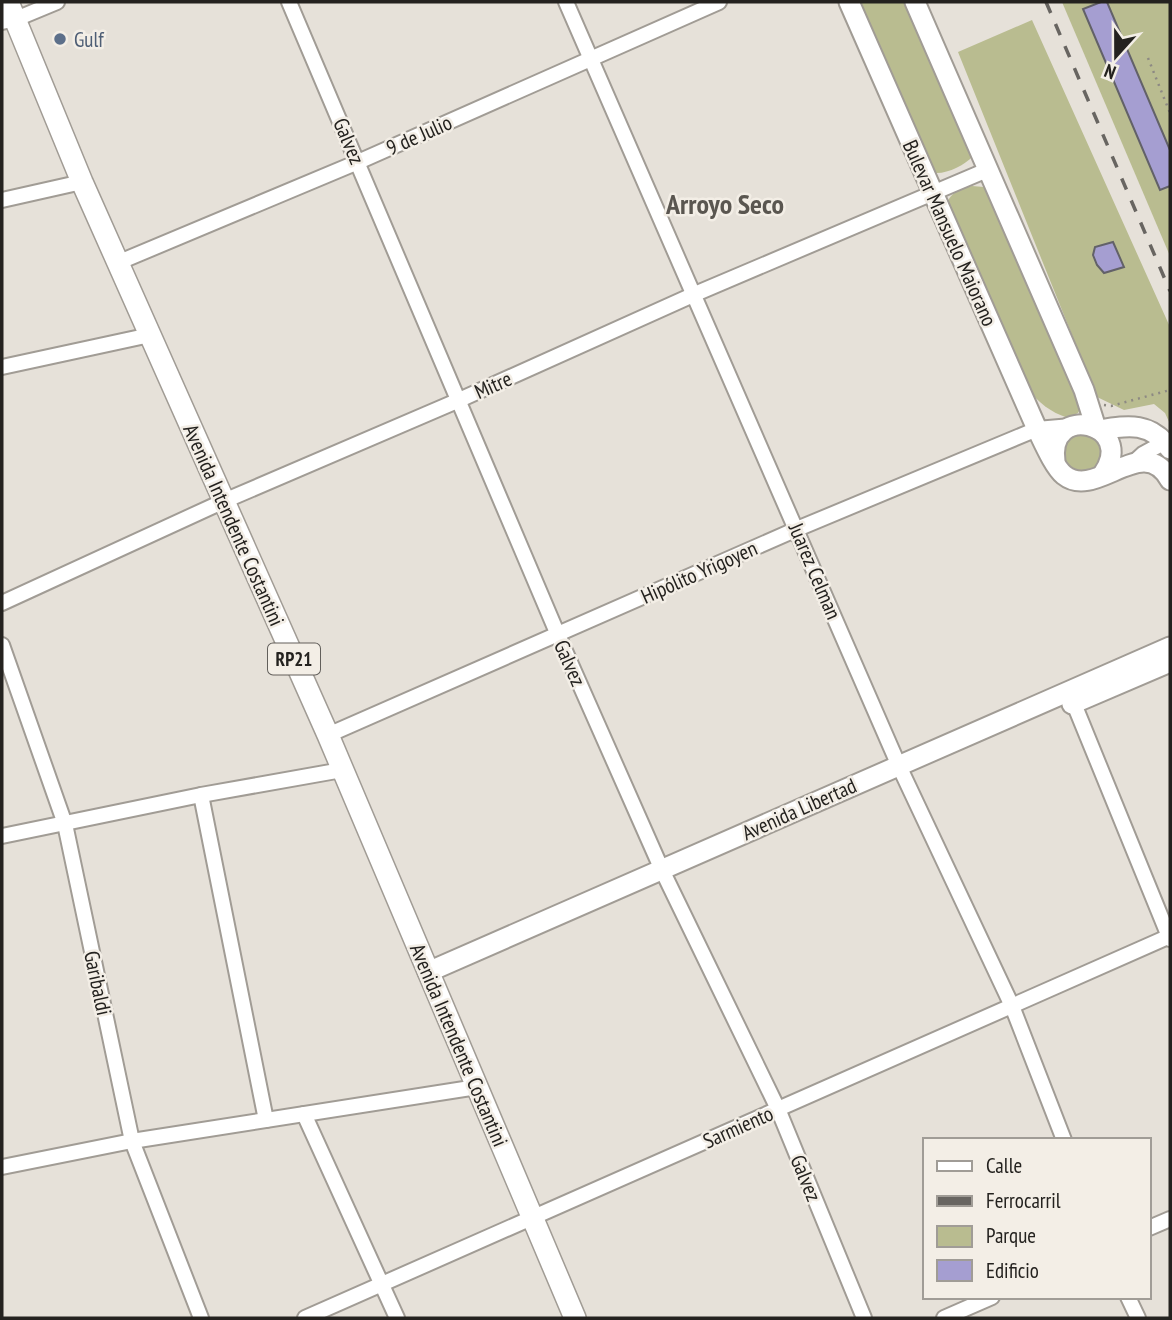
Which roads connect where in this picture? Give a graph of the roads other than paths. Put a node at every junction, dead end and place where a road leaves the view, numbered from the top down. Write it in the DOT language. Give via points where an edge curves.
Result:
graph roads {
  1 [pos="57,2"];
  2 [pos="289,2"];
  3 [pos="566,2"];
  4 [pos="719,2"];
  5 [pos="849,2"];
  6 [pos="915,2"];
  7 [pos="9,14"];
  8 [pos="590,59"];
  9 [pos="358,162"];
  10 [pos="986,170"];
  11 [pos="82,182"];
  12 [pos="932,192"];
  13 [pos="2,200"];
  14 [pos="117,263"];
  15 [pos="695,294"];
  16 [pos="150,335"];
  17 [pos="2,367"];
  18 [pos="457,401"];
  19 [pos="1088,401"];
  20 [pos="1074,425"];
  21 [pos="1130,425"];
  22 [pos="1037,429"];
  23 [pos="1098,429"];
  24 [pos="1168,445"];
  25 [pos="1055,461"];
  26 [pos="1130,466"];
  27 [pos="1103,474"];
  28 [pos="1170,480"];
  29 [pos="224,501"];
  30 [pos="797,529"];
  31 [pos="2,603"];
  32 [pos="558,635"];
  33 [pos="2,645"];
  34 [pos="1170,647"];
  35 [pos="1170,662"];
  36 [pos="1072,697"];
  37 [pos="328,735"];
  38 [pos="342,770"];
  39 [pos="902,771"];
  40 [pos="201,796"];
  41 [pos="65,824"];
  42 [pos="2,836"];
  43 [pos="664,875"];
  44 [pos="1170,937"];
  45 [pos="430,977"];
  46 [pos="1012,1006"];
  47 [pos="477,1087"];
  48 [pos="778,1109"];
  49 [pos="304,1114"];
  50 [pos="266,1120"];
  51 [pos="1063,1138"];
  52 [pos="132,1141"];
  53 [pos="2,1167"];
  54 [pos="532,1218"];
  55 [pos="1170,1219"];
  56 [pos="1151,1227"];
  57 [pos="383,1284"];
  58 [pos="987,1299"];
  59 [pos="1129,1299"];
  60 [pos="201,1318"];
  61 [pos="305,1318"];
  62 [pos="397,1318"];
  63 [pos="575,1318"];
  64 [pos="864,1318"];
  65 [pos="944,1318"];
  66 [pos="1138,1318"];
  1 -- 7 [label="street"];
  2 -- 9 [label="street, Galvez"];
  3 -- 8 [label="street, Juarez Celman"];
  4 -- 8 [label="street, 9 de Julio"];
  5 -- 12 [label="main road, Bulevar Mansuelo Maiorano"];
  6 -- 10 [label="main road"];
  7 -- 11 [label="main road, Avenida Intendente Costantini / RP21"];
  8 -- 9 [label="street, 9 de Julio"];
  8 -- 15 [label="street, Juarez Celman"];
  9 -- 14 [label="street, 9 de Julio"];
  9 -- 18 [label="street, Galvez"];
  10 -- 12 [label="street, Mitre"];
  10 -- 19 [label="main road"];
  11 -- 13 [label="street"];
  11 -- 14 [label="main road, Avenida Intendente Costantini / RP21"];
  12 -- 15 [label="street, Mitre"];
  12 -- 22 [label="main road, Bulevar Mansuelo Maiorano"];
  14 -- 16 [label="main road, Avenida Intendente Costantini / RP21"];
  15 -- 18 [label="street, Mitre"];
  15 -- 30 [label="street, Juarez Celman"];
  16 -- 17 [label="street"];
  16 -- 29 [label="main road, Avenida Intendente Costantini / RP21"];
  18 -- 29 [label="street, Mitre"];
  18 -- 32 [label="street, Galvez"];
  19 -- 21 [label="main road" via="1105,417"];
  19 -- 23 [label="main road"];
  20 -- 22 [label="street, Hipólito Yrigoyen"];
  20 -- 23 [label="main road"];
  20 -- 25 [label="main road" via="1055,443"];
  21 -- 23 [label="main road"];
  21 -- 24 [label="main road" via="1155,434"];
  22 -- 25 [label="main road, Bulevar Mansuelo Maiorano"];
  22 -- 30 [label="street, Hipólito Yrigoyen"];
  23 -- 27 [label="main road" via="1111,446"];
  24 -- 26 [label="street" via="1143,454"];
  25 -- 27 [label="main road, Bulevar Mansuelo Maiorano" via="1062,474 1075,481 1095,480"];
  26 -- 27 [label="main road, Bulevar Mansuelo Maiorano"];
  26 -- 28 [label="main road, Bulevar Mansuelo Maiorano" via="1144,461 1157,466"];
  29 -- 31 [label="street, Mitre"];
  29 -- 37 [label="main road, Avenida Intendente Costantini / RP21"];
  30 -- 32 [label="street, Hipólito Yrigoyen"];
  30 -- 39 [label="street, Juarez Celman"];
  32 -- 37 [label="street, Hipólito Yrigoyen"];
  32 -- 43 [label="street, Galvez"];
  33 -- 41 [label="street, Garibaldi"];
  34 -- 36 [label="main road, Avenida Libertad"];
  35 -- 36 [label="main road, Avenida Libertad"];
  36 -- 39 [label="main road, Avenida Libertad"];
  36 -- 44 [label="street"];
  37 -- 38 [label="main road, Avenida Intendente Costantini / RP21"];
  38 -- 40 [label="street"];
  38 -- 45 [label="main road, Avenida Intendente Costantini / RP21"];
  39 -- 43 [label="main road, Avenida Libertad"];
  39 -- 46 [label="street, Juarez Celman"];
  40 -- 41 [label="street"];
  40 -- 50 [label="street"];
  41 -- 42 [label="street"];
  41 -- 52 [label="street, Garibaldi"];
  43 -- 45 [label="main road, Avenida Libertad"];
  43 -- 48 [label="street, Galvez"];
  44 -- 46 [label="street, Sarmiento"];
  45 -- 47 [label="main road, Avenida Intendente Costantini / RP21"];
  46 -- 48 [label="street, Sarmiento"];
  46 -- 51 [label="street, Juarez Celman"];
  47 -- 49 [label="street"];
  47 -- 54 [label="main road, Avenida Intendente Costantini / RP21"];
  48 -- 54 [label="street, Sarmiento"];
  48 -- 64 [label="street, Galvez"];
  49 -- 50 [label="street"];
  49 -- 57 [label="street"];
  50 -- 52 [label="street"];
  52 -- 53 [label="street"];
  52 -- 60 [label="street, Garibaldi"];
  54 -- 57 [label="street, Sarmiento"];
  54 -- 63 [label="main road, Avenida Intendente Costantini / RP21"];
  55 -- 56 [label="street"];
  57 -- 61 [label="street, Sarmiento"];
  57 -- 62 [label="street"];
  58 -- 65 [label="street"];
  59 -- 66 [label="street"];
}
